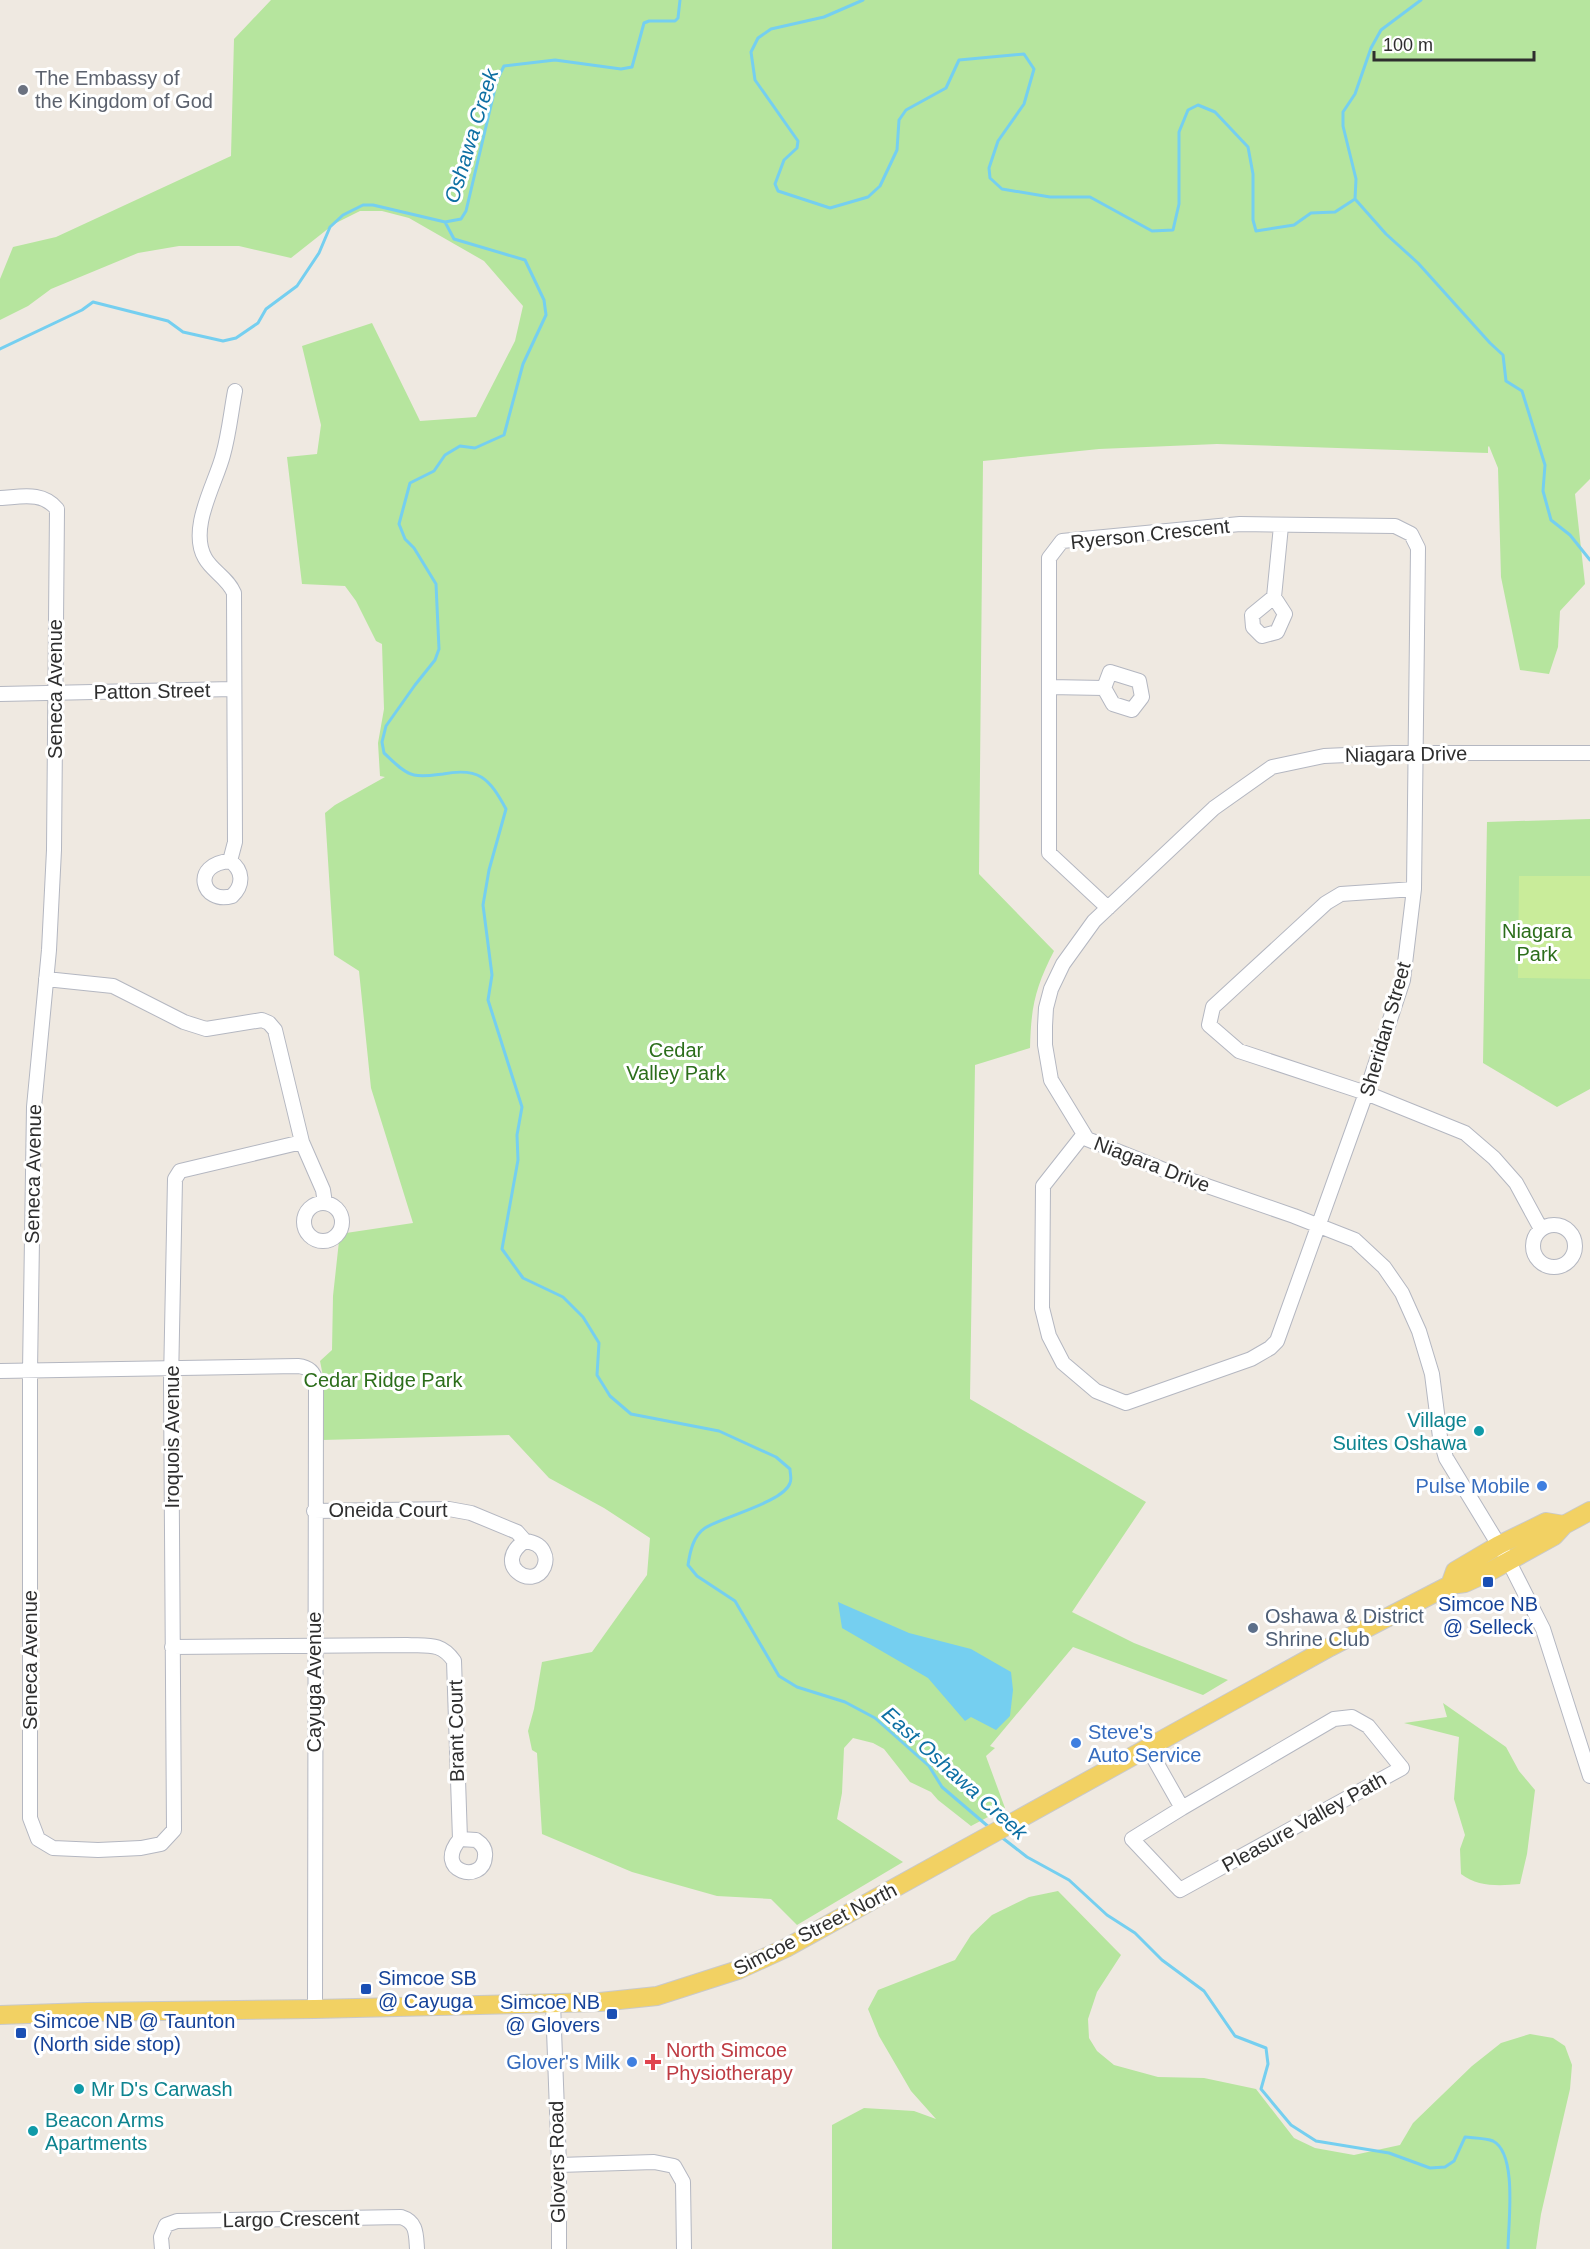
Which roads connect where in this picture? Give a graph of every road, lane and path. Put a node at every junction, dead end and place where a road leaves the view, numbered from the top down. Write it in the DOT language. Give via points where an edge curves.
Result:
graph roads {
  1 [pos="235,391"];
  2 [pos="0,498"];
  3 [pos="1281,526"];
  4 [pos="1274,597"];
  5 [pos="1049,687"];
  6 [pos="1104,688"];
  7 [pos="233,689"];
  8 [pos="55,692"];
  9 [pos="0,694"];
  10 [pos="1415,753"];
  11 [pos="1590,753"];
  12 [pos="230,861"];
  13 [pos="1414,889"];
  14 [pos="1108,908"];
  15 [pos="46,978"];
  16 [pos="1366,1093"];
  17 [pos="1084,1134"];
  18 [pos="302,1142"];
  19 [pos="325,1203"];
  20 [pos="1319,1226"];
  21 [pos="1541,1229"];
  22 [pos="171,1369"];
  23 [pos="0,1371"];
  24 [pos="30,1371"];
  25 [pos="314,1511"];
  26 [pos="1590,1511"];
  27 [pos="525,1540"];
  28 [pos="1503,1553"];
  29 [pos="172,1647"];
  30 [pos="314,1647"];
  31 [pos="1148,1748"];
  32 [pos="1590,1776"];
  33 [pos="1182,1808"];
  34 [pos="174,1830"];
  35 [pos="460,1839"];
  36 [pos="553,2003"];
  37 [pos="315,2009"];
  38 [pos="0,2015"];
  39 [pos="559,2164"];
  40 [pos="162,2249"];
  41 [pos="417,2249"];
  42 [pos="558,2249"];
  43 [pos="684,2249"];
  1 -- 7 [label="street" via="223,456 205,501 201,543 205,558 234,593"];
  2 -- 8 [label="street, Seneca Avenue" via="40,497 57,509"];
  3 -- 4 [label="street"];
  3 -- 5 [label="street, Ryerson Crescent" via="1240,524 1062,541 1049,558"];
  3 -- 10 [label="street, Ryerson Crescent" via="1395,526 1411,534 1418,548"];
  5 -- 6 [label="street"];
  5 -- 14 [label="street, Ryerson Crescent" via="1049,853"];
  7 -- 8 [label="street, Patton Street"];
  7 -- 12 [label="street" via="235,842"];
  8 -- 9 [label="street, Patton Street"];
  8 -- 15 [label="street, Seneca Avenue" via="54,850"];
  10 -- 11 [label="street, Niagara Drive"];
  10 -- 13 [label="street, Sheridan Street"];
  10 -- 14 [label="street, Niagara Drive" via="1323,756 1272,767 1214,808"];
  13 -- 16 [label="street, Sheridan Street" via="1403,980"];
  13 -- 16 [label="street" via="1341,894 1326,903 1213,1007 1209,1024 1239,1051"];
  14 -- 17 [label="street, Niagara Drive" via="1065,960 1046,1008 1045,1045 1051,1080"];
  15 -- 18 [label="street" via="114,986 206,1029 262,1020 269,1023 275,1030"];
  15 -- 24 [label="street, Seneca Avenue" via="34,1107"];
  16 -- 20 [label="street, Sheridan Street"];
  16 -- 21 [label="street" via="1466,1132 1516,1183"];
  17 -- 20 [label="street, Niagara Drive" via="1121,1154"];
  17 -- 20 [label="street, Sheridan Street" via="1042,1186 1042,1308 1049,1336 1063,1363 1096,1391 1126,1403 1251,1359 1270,1348 1277,1341"];
  18 -- 19 [label="street"];
  18 -- 22 [label="street, Iroquois Avenue" via="180,1171 175,1179"];
  20 -- 28 [label="street, Niagara Drive" via="1355,1240 1384,1267 1402,1293 1432,1374 1446,1458"];
  22 -- 24 [label="street"];
  22 -- 25 [label="street, Cayuga Avenue" via="298,1365 312,1370 316,1380"];
  22 -- 29 [label="street, Iroquois Avenue"];
  23 -- 24 [label="street"];
  24 -- 34 [label="street, Seneca Avenue" via="30,1818 38,1839 53,1848 141,1848 161,1844"];
  25 -- 27 [label="street, Oneida Court" via="458,1510 517,1532"];
  25 -- 30 [label="street, Cayuga Avenue"];
  26 -- 28 [label="main road, Simcoe Street North" via="1564,1525 1554,1536"];
  28 -- 31 [label="main road, Simcoe Street North" via="1465,1583 1450,1585 1330,1647"];
  28 -- 32 [label="street, Niagara Drive" via="1543,1629"];
  29 -- 30 [label="street, Brant Court"];
  29 -- 34 [label="street, Iroquois Avenue"];
  30 -- 35 [label="street, Brant Court" via="433,1646 448,1653 454,1661"];
  30 -- 37 [label="street, Cayuga Avenue"];
  31 -- 33 [label="street"];
  31 -- 36 [label="main road, Simcoe Street North" via="786,1948 738,1970 657,1996"];
  33 -- 33 [label="street, Pleasure Valley Path" via="1132,1839 1180,1890 1402,1768 1368,1726 1352,1717 1334,1719"];
  36 -- 37 [label="main road, Simcoe Street North"];
  36 -- 39 [label="street, Glovers Road"];
  37 -- 38 [label="main road, Simcoe Street North"];
  39 -- 42 [label="street, Glovers Road"];
  39 -- 43 [label="street" via="654,2162 674,2166 683,2182"];
  40 -- 41 [label="street, Largo Crescent" via="163,2230 171,2222 401,2217 415,2227"];
}
